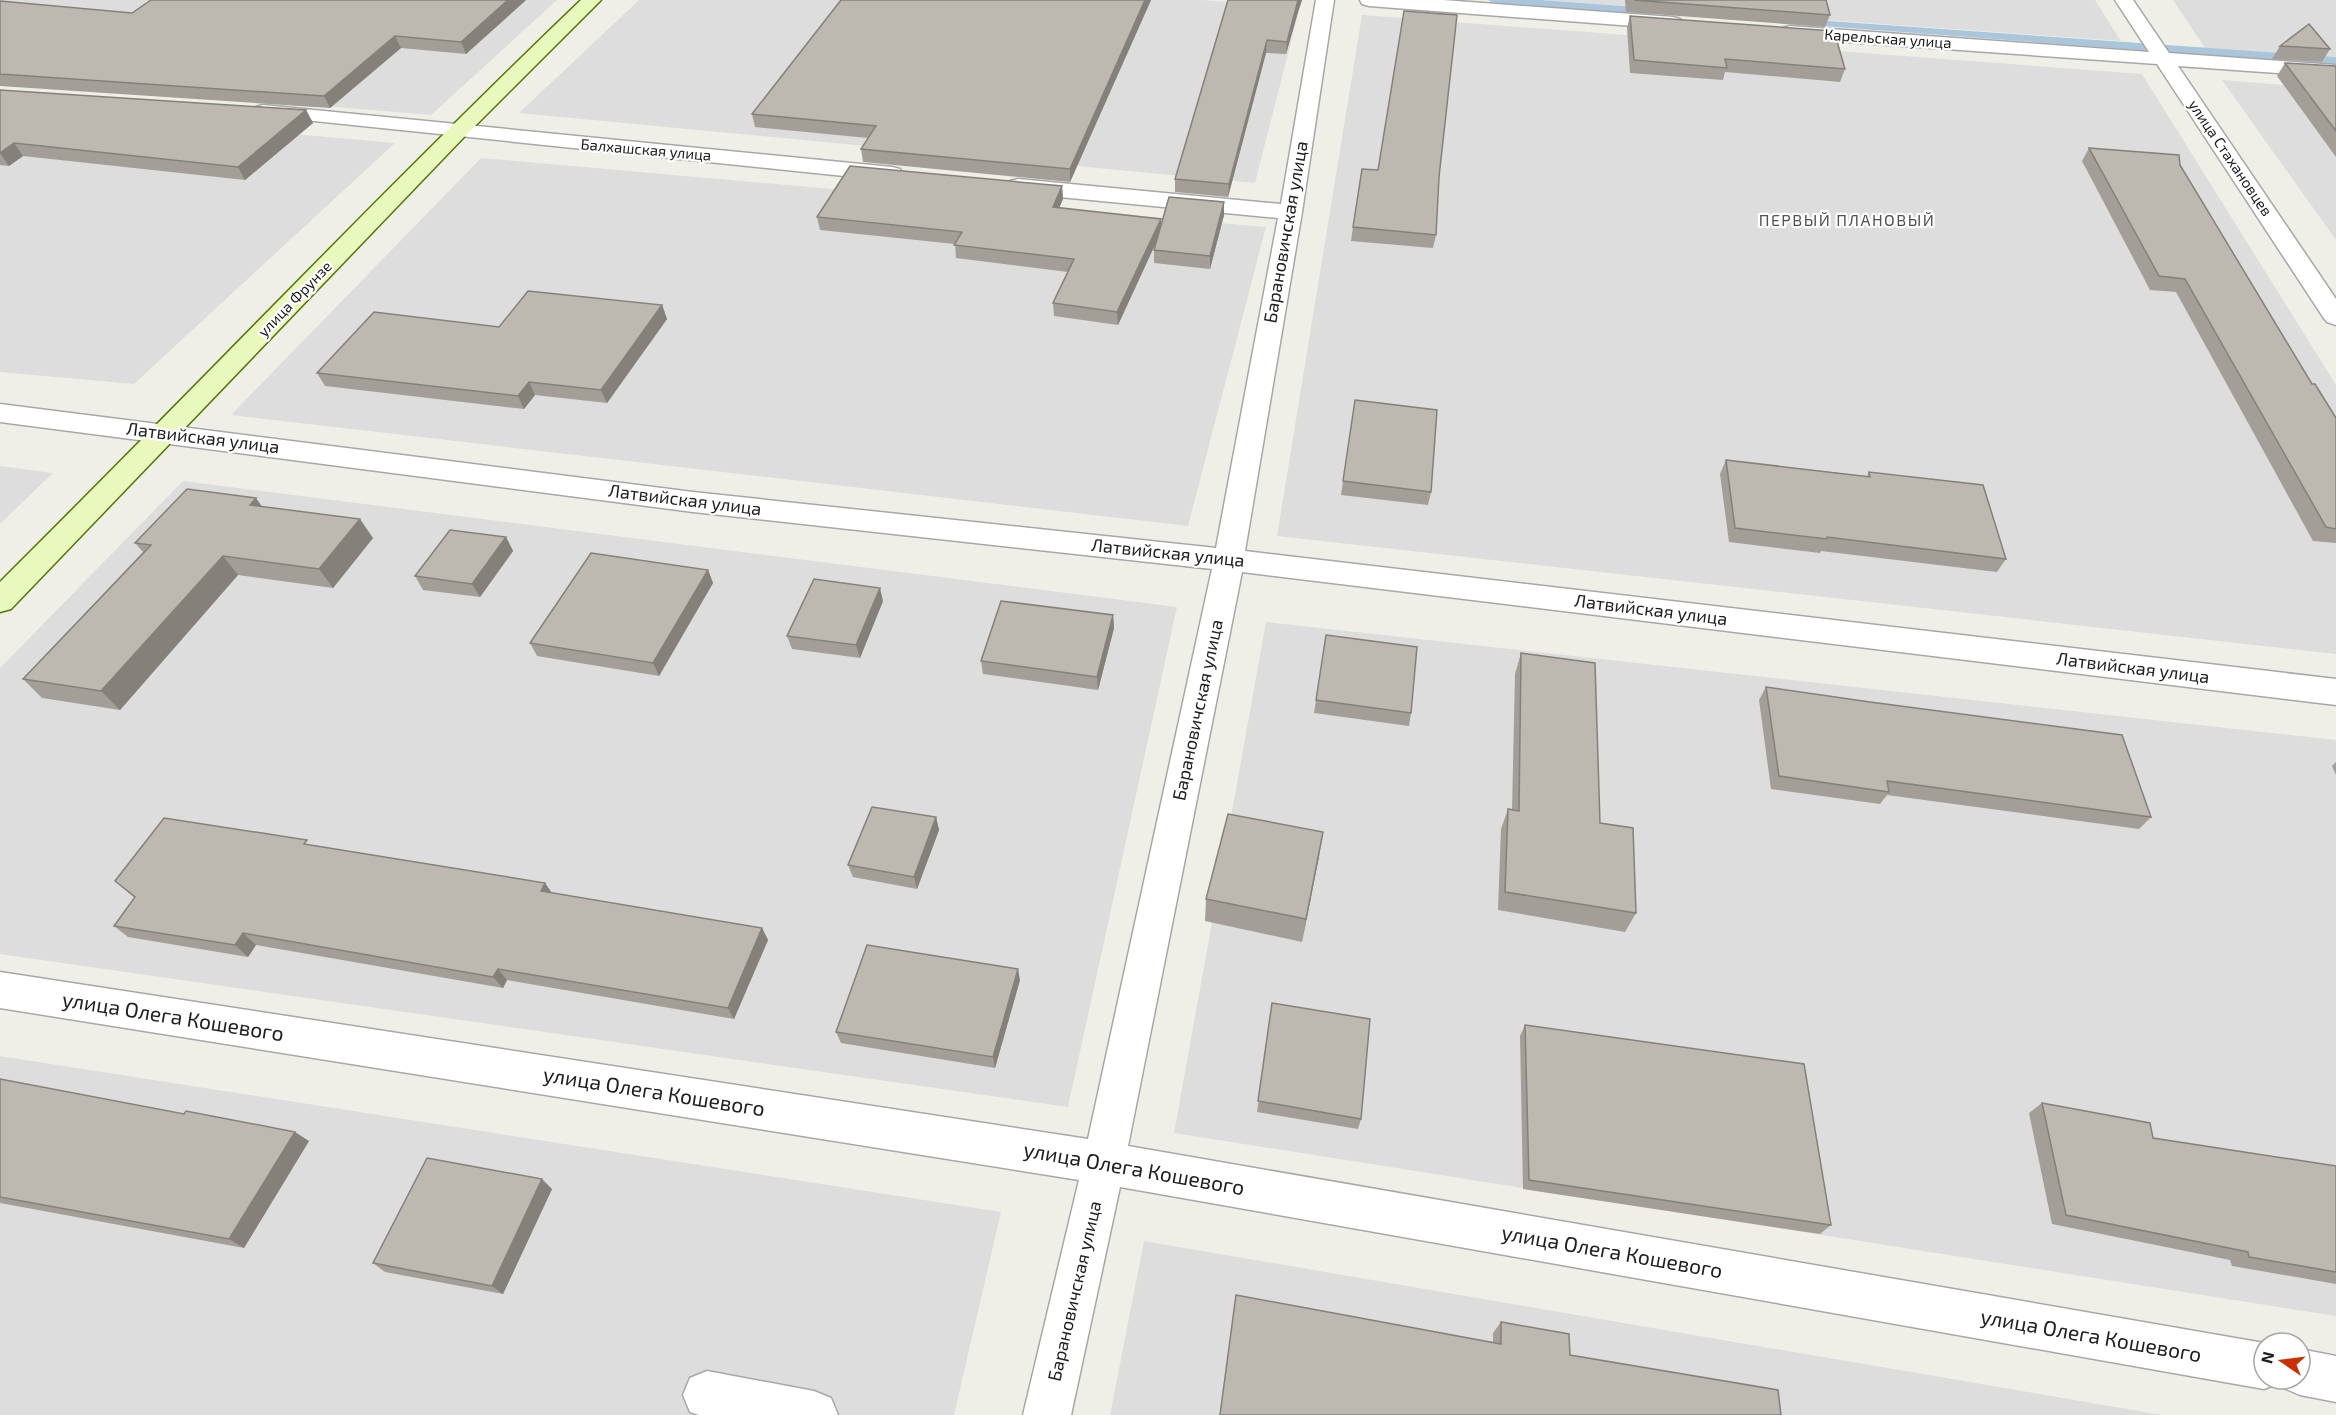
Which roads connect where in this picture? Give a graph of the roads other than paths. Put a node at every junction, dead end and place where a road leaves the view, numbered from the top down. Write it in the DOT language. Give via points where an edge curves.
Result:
graph roads {
  1 [pos="592,0"];
  2 [pos="1325,0"];
  3 [pos="1369,0"];
  4 [pos="2124,0"];
  5 [pos="1690,24"];
  6 [pos="1773,31"];
  7 [pos="2165,60"];
  8 [pos="2336,71"];
  9 [pos="245,110"];
  10 [pos="456,132"];
  11 [pos="909,175"];
  12 [pos="992,183"];
  13 [pos="1291,212"];
  14 [pos="2336,317"];
  15 [pos="0,413"];
  16 [pos="166,433"];
  17 [pos="1229,560"];
  18 [pos="0,601"];
  19 [pos="2336,692"];
  20 [pos="0,990"];
  21 [pos="1104,1162"];
  22 [pos="2252,1364"];
  23 [pos="2312,1374"];
  24 [pos="2336,1379"];
  25 [pos="707,1395"];
  26 [pos="814,1415"];
  27 [pos="1047,1415"];
  1 -- 10 [label="street, улица Фрунзе"];
  2 -- 13 [label="street, Барановичская улица"];
  3 -- 5 [label="street"];
  4 -- 7 [label="street, улица Стахановцев"];
  6 -- 7 [label="street, Карельская улица"];
  7 -- 8 [label="street, Карельская улица"];
  7 -- 14 [label="street, улица Стахановцев"];
  9 -- 10 [label="street, Балхашская улица"];
  10 -- 11 [label="street, Балхашская улица"];
  10 -- 16 [label="street, улица Фрунзе"];
  12 -- 13 [label="street"];
  13 -- 17 [label="street, Барановичская улица"];
  15 -- 16 [label="street, Латвийская улица"];
  16 -- 17 [label="street, Латвийская улица" via="693,502"];
  16 -- 18 [label="street, улица Фрунзе"];
  17 -- 19 [label="street, Латвийская улица"];
  17 -- 21 [label="street, Барановичская улица"];
  20 -- 21 [label="street, улица Олега Кошевого"];
  21 -- 22 [label="street, улица Олега Кошевого"];
  21 -- 27 [label="street, Барановичская улица"];
  23 -- 24 [label="street"];
  25 -- 26 [label="street"];
}
